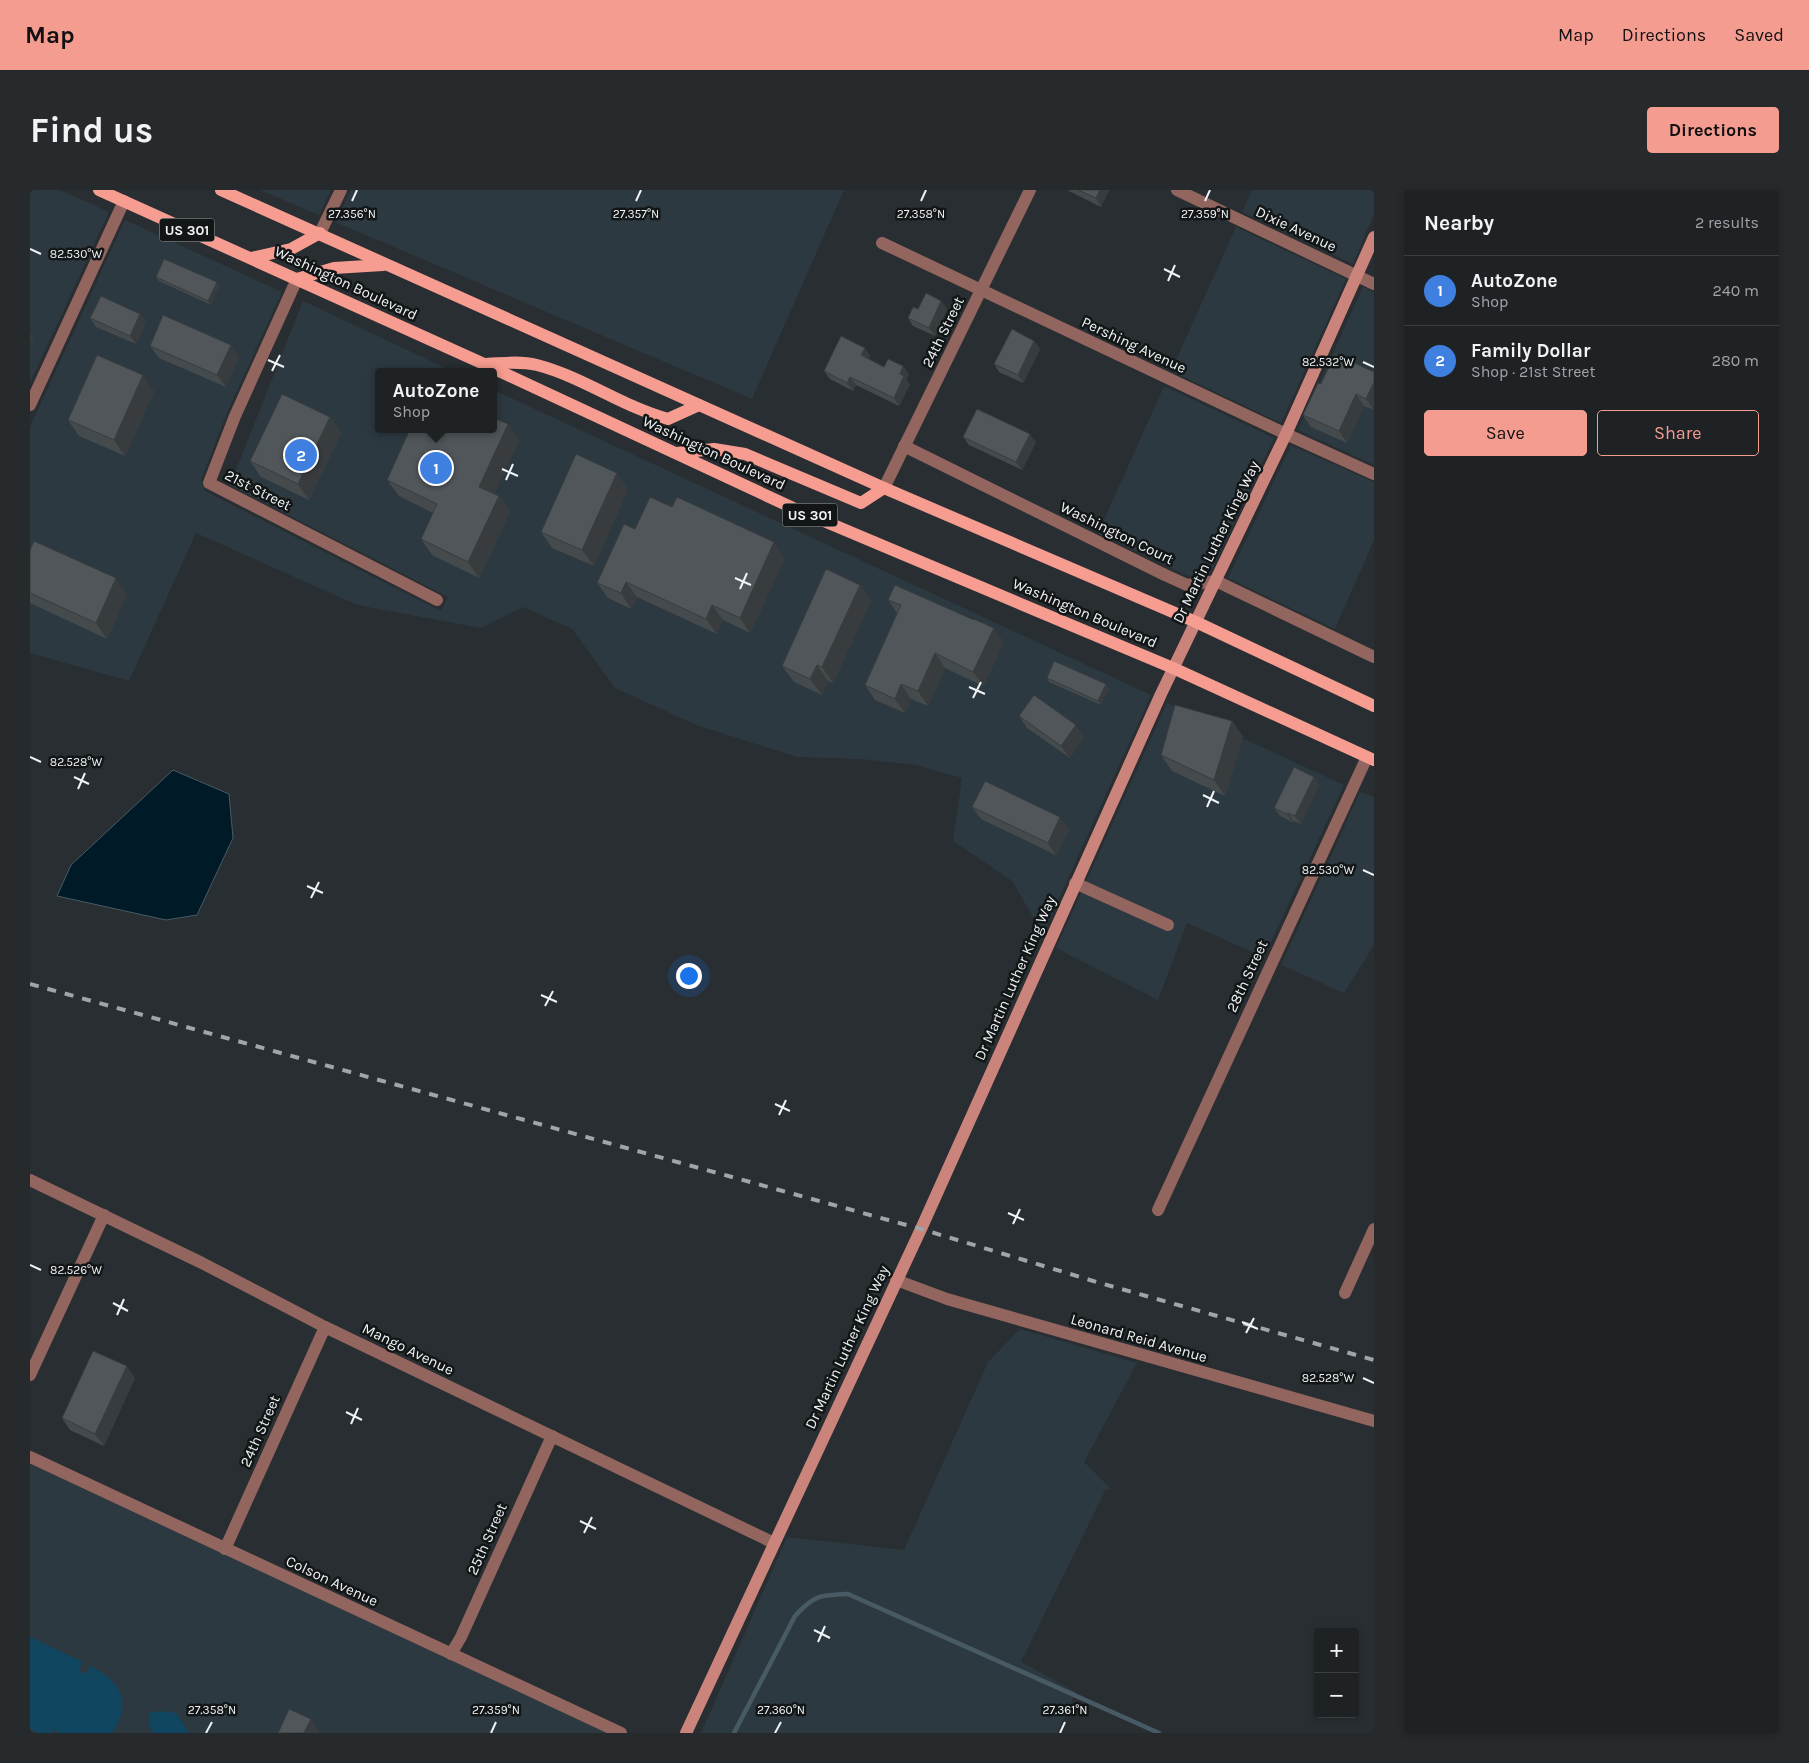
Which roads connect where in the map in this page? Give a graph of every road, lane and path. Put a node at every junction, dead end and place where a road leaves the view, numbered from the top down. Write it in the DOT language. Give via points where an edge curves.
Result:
graph roads {
  1 [pos="99,190"];
  2 [pos="221,190"];
  3 [pos="341,190"];
  4 [pos="1030,190"];
  5 [pos="1177,190"];
  6 [pos="124,201"];
  7 [pos="320,233"];
  8 [pos="1374,237"];
  9 [pos="882,243"];
  10 [pos="251,258"];
  11 [pos="385,265"];
  12 [pos="1358,276"];
  13 [pos="297,279"];
  14 [pos="1374,284"];
  15 [pos="981,291"];
  16 [pos="484,364"];
  17 [pos="493,368"];
  18 [pos="497,370"];
  19 [pos="30,405"];
  20 [pos="699,405"];
  21 [pos="1286,434"];
  22 [pos="904,446"];
  23 [pos="676,454"];
  24 [pos="1374,474"];
  25 [pos="884,488"];
  26 [pos="1216,581"];
  27 [pos="437,600"];
  28 [pos="1196,622"];
  29 [pos="1374,657"];
  30 [pos="1173,668"];
  31 [pos="1374,706"];
  32 [pos="1370,759"];
  33 [pos="1075,883"];
  34 [pos="1168,925"];
  35 [pos="30,1180"];
  36 [pos="1158,1210"];
  37 [pos="104,1215"];
  38 [pos="1374,1229"];
  39 [pos="896,1280"];
  40 [pos="1345,1293"];
  41 [pos="325,1327"];
  42 [pos="30,1375"];
  43 [pos="1374,1421"];
  44 [pos="552,1436"];
  45 [pos="30,1457"];
  46 [pos="774,1542"];
  47 [pos="225,1549"];
  48 [pos="451,1654"];
  49 [pos="621,1733"];
  50 [pos="686,1733"];
  1 -- 6 [label="main road, Washington Boulevard / US 301"];
  2 -- 7 [label="main road"];
  3 -- 7 [label="street"];
  4 -- 15 [label="street, 24th Street"];
  5 -- 12 [label="street, Dixie Avenue"];
  6 -- 10 [label="main road, Washington Boulevard / US 301"];
  6 -- 19 [label="street"];
  7 -- 10 [label="main road" via="291,249"];
  7 -- 11 [label="main road"];
  8 -- 12 [label="street, Dr Martin Luther King Way"];
  9 -- 15 [label="street, Pershing Avenue"];
  10 -- 13 [label="main road, Washington Boulevard / US 301"];
  11 -- 13 [label="main road" via="334,268"];
  11 -- 20 [label="main road"];
  12 -- 14 [label="street, Dixie Avenue"];
  12 -- 21 [label="street, Dr Martin Luther King Way"];
  13 -- 16 [label="main road, Washington Boulevard / US 301"];
  13 -- 27 [label="street, 21st Street" via="209,483"];
  15 -- 21 [label="street, Pershing Avenue"];
  15 -- 22 [label="street, 24th Street"];
  16 -- 17 [label="main road, Washington Boulevard / US 301"];
  16 -- 20 [label="main road" via="535,364 668,419"];
  18 -- 23 [label="main road, Washington Boulevard / US 301"];
  20 -- 25 [label="main road"];
  21 -- 24 [label="street, Pershing Avenue"];
  21 -- 26 [label="street, Dr Martin Luther King Way"];
  22 -- 25 [label="street, 24th Street"];
  22 -- 26 [label="street, Washington Court" via="1187,585"];
  23 -- 25 [label="main road" via="714,449 745,454 861,503"];
  23 -- 30 [label="main road, Washington Boulevard / US 301" via="802,512"];
  25 -- 28 [label="main road"];
  26 -- 28 [label="street, Dr Martin Luther King Way"];
  26 -- 29 [label="street"];
  28 -- 30 [label="street, Dr Martin Luther King Way"];
  28 -- 31 [label="main road"];
  30 -- 32 [label="main road, Washington Boulevard / US 301"];
  30 -- 33 [label="street, Dr Martin Luther King Way"];
  32 -- 36 [label="street, 28th Street"];
  33 -- 34 [label="street"];
  33 -- 39 [label="street, Dr Martin Luther King Way"];
  35 -- 37 [label="street, Mango Avenue"];
  37 -- 41 [label="street, Mango Avenue"];
  37 -- 42 [label="street"];
  38 -- 40 [label="street"];
  39 -- 43 [label="street, Leonard Reid Avenue" via="947,1300"];
  39 -- 46 [label="street, Dr Martin Luther King Way"];
  41 -- 44 [label="street, Mango Avenue"];
  41 -- 47 [label="street, 24th Street"];
  44 -- 46 [label="street, Mango Avenue"];
  44 -- 48 [label="street, 25th Street"];
  45 -- 47 [label="street, Colson Avenue"];
  46 -- 50 [label="street, Dr Martin Luther King Way"];
  47 -- 48 [label="street, Colson Avenue"];
  48 -- 49 [label="street, Colson Avenue"];
}
